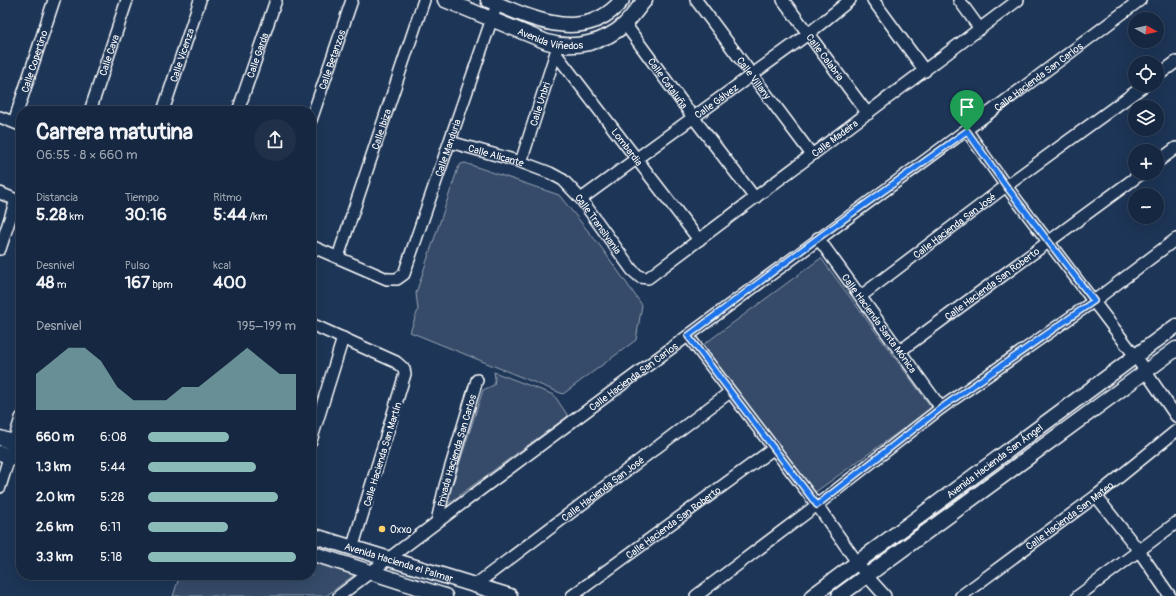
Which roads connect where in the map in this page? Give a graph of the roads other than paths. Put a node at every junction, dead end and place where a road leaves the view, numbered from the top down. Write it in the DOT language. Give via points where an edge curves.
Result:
graph roads {
  1 [pos="54,0"];
  2 [pos="128,0"];
  3 [pos="200,0"];
  4 [pos="276,0"];
  5 [pos="352,0"];
  6 [pos="424,0"];
  7 [pos="446,0"];
  8 [pos="622,0"];
  9 [pos="645,0"];
  10 [pos="696,0"];
  11 [pos="782,0"];
  12 [pos="850,0"];
  13 [pos="873,0"];
  14 [pos="959,0"];
  15 [pos="1018,0"];
  16 [pos="1140,0"];
  17 [pos="493,2"];
  18 [pos="492,19"];
  19 [pos="625,24"];
  20 [pos="980,29"];
  21 [pos="808,34"];
  22 [pos="557,49"];
  23 [pos="1176,62"];
  24 [pos="925,71"];
  25 [pos="1164,71"];
  26 [pos="751,74"];
  27 [pos="1135,92"];
  28 [pos="23,106"];
  29 [pos="92,106"];
  30 [pos="165,106"];
  31 [pos="240,106"];
  32 [pos="316,106"];
  33 [pos="868,114"];
  34 [pos="0,117"];
  35 [pos="693,117"];
  36 [pos="16,123"];
  37 [pos="967,131"];
  38 [pos="450,142"];
  39 [pos="1176,148"];
  40 [pos="812,155"];
  41 [pos="1164,157"];
  42 [pos="636,159"];
  43 [pos="521,162"];
  44 [pos="542,170"];
  45 [pos="1132,180"];
  46 [pos="1006,186"];
  47 [pos="0,193"];
  48 [pos="755,198"];
  49 [pos="581,199"];
  50 [pos="16,200"];
  51 [pos="16,206"];
  52 [pos="818,238"];
  53 [pos="1176,239"];
  54 [pos="699,240"];
  55 [pos="1048,242"];
  56 [pos="316,248"];
  57 [pos="0,249"];
  58 [pos="338,257"];
  59 [pos="651,276"];
  60 [pos="861,296"];
  61 [pos="1094,301"];
  62 [pos="316,326"];
  63 [pos="1176,326"];
  64 [pos="688,336"];
  65 [pos="343,338"];
  66 [pos="1176,349"];
  67 [pos="900,351"];
  68 [pos="1135,356"];
  69 [pos="1145,373"];
  70 [pos="477,380"];
  71 [pos="730,392"];
  72 [pos="941,408"];
  73 [pos="1176,416"];
  74 [pos="316,425"];
  75 [pos="1176,431"];
  76 [pos="0,438"];
  77 [pos="16,444"];
  78 [pos="16,446"];
  79 [pos="773,449"];
  80 [pos="10,456"];
  81 [pos="0,487"];
  82 [pos="1096,496"];
  83 [pos="817,505"];
  84 [pos="437,521"];
  85 [pos="1176,524"];
  86 [pos="316,537"];
  87 [pos="352,549"];
  88 [pos="1138,551"];
  89 [pos="316,556"];
  90 [pos="387,560"];
  91 [pos="857,562"];
  92 [pos="370,572"];
  93 [pos="866,575"];
  94 [pos="475,585"];
  95 [pos="339,596"];
  96 [pos="445,596"];
  97 [pos="510,596"];
  98 [pos="572,596"];
  99 [pos="696,596"];
  100 [pos="812,596"];
  101 [pos="839,596"];
  102 [pos="885,596"];
  103 [pos="961,596"];
  104 [pos="1078,596"];
  105 [pos="1170,596"];
  1 -- 28 [label="street, Calle Copertino"];
  2 -- 29 [label="street, Calle Cava"];
  3 -- 30 [label="street, Calle Vicenza"];
  4 -- 31 [label="street, Calle Garda"];
  5 -- 32 [label="street, Calle Betanzos"];
  6 -- 58 [label="street, Calle Ibiza"];
  7 -- 18 [label="street, Avenida Viñedos"];
  8 -- 17 [label="street, Avenida Viñedos" via="600,18 573,25 553,24"];
  9 -- 19 [label="street, Avenida Viñedos"];
  10 -- 26 [label="street, Calle Villany"];
  11 -- 21 [label="street, Calle Calabria"];
  12 -- 21 [label="street, Calle Gálvez"];
  13 -- 24 [label="street"];
  14 -- 20 [label="street"];
  15 -- 20 [label="street, Calle Madeira"];
  16 -- 37 [label="street, Calle Hacienda San Carlos"];
  17 -- 18 [label="street, Calle Manduria"];
  18 -- 22 [label="street, Avenida Viñedos"];
  18 -- 38 [label="street, Calle Manduria"];
  19 -- 22 [label="street, Avenida Viñedos" via="592,42"];
  19 -- 35 [label="street, Calle Cataluña"];
  20 -- 24 [label="street, Calle Madeira"];
  21 -- 26 [label="street, Calle Gálvez"];
  21 -- 33 [label="street, Calle Calabria"];
  22 -- 42 [label="street, Lombardia"];
  22 -- 43 [label="street, Calle Unbri"];
  23 -- 25 [label="street"];
  24 -- 33 [label="street, Calle Madeira"];
  26 -- 35 [label="street, Calle Gálvez"];
  26 -- 40 [label="street, Calle Villany"];
  27 -- 46 [label="street, Calle Hacienda San José"];
  33 -- 40 [label="street, Calle Madeira"];
  34 -- 36 [label="street"];
  35 -- 42 [label="street, Calle Gálvez"];
  35 -- 48 [label="street, Calle Cataluña"];
  37 -- 46 [label="street"];
  37 -- 52 [label="street, Calle Hacienda San Carlos"];
  38 -- 43 [label="street, Calle Alicante"];
  38 -- 58 [label="street, Calle Manduria" via="401,278 387,278"];
  39 -- 41 [label="street"];
  40 -- 48 [label="street, Calle Madeira"];
  42 -- 49 [label="street, Calle Gálvez"];
  42 -- 54 [label="street, Lombardia"];
  43 -- 44 [label="street, Calle Alicante"];
  44 -- 49 [label="street, Calle Transilvania" via="563,180"];
  45 -- 55 [label="street, Calle Hacienda San Roberto"];
  46 -- 55 [label="street"];
  46 -- 60 [label="street, Calle Hacienda San José"];
  47 -- 50 [label="street"];
  48 -- 54 [label="street, Calle Madeira"];
  49 -- 59 [label="street, Calle Transilvania" via="632,270 640,277"];
  51 -- 57 [label="street"];
  52 -- 60 [label="street, Calle Hacienda Santa Mónica"];
  52 -- 64 [label="street, Calle Hacienda San Carlos"];
  53 -- 61 [label="street"];
  54 -- 59 [label="street, Calle Madeira"];
  55 -- 61 [label="street"];
  55 -- 67 [label="street, Calle Hacienda San Roberto"];
  56 -- 58 [label="street"];
  60 -- 67 [label="street, Calle Hacienda Santa Mónica"];
  61 -- 68 [label="street"];
  61 -- 72 [label="street"];
  62 -- 65 [label="street"];
  63 -- 68 [label="street, Avenida Hacienda San Ángel"];
  64 -- 71 [label="street"];
  64 -- 84 [label="street, Calle Hacienda San Carlos"];
  65 -- 74 [label="street"];
  65 -- 87 [label="street, Calle Hacienda San Martín" via="396,362 404,369 405,381"];
  66 -- 69 [label="street, Avenida Hacienda San Ángel"];
  67 -- 72 [label="street, Calle Hacienda Santa Mónica"];
  68 -- 69 [label="street"];
  68 -- 91 [label="street, Avenida Hacienda San Ángel"];
  69 -- 73 [label="street"];
  69 -- 93 [label="street, Avenida Hacienda San Ángel"];
  70 -- 84 [label="street, Privada Hacienda San Carlos"];
  71 -- 79 [label="street"];
  71 -- 94 [label="street, Calle Hacienda San José"];
  72 -- 83 [label="street"];
  75 -- 82 [label="street, Calle Hacienda San Mateo"];
  76 -- 77 [label="street"];
  78 -- 80 [label="street"];
  79 -- 83 [label="street"];
  79 -- 98 [label="street, Calle Hacienda San Roberto"];
  80 -- 81 [label="street"];
  82 -- 88 [label="street"];
  82 -- 103 [label="street, Calle Hacienda San Mateo"];
  83 -- 91 [label="street"];
  83 -- 99 [label="street"];
  84 -- 90 [label="street, Calle Hacienda San Carlos"];
  85 -- 88 [label="street"];
  86 -- 87 [label="street, Avenida Hacienda el Palmar"];
  87 -- 90 [label="street, Avenida Hacienda el Palmar"];
  88 -- 104 [label="street"];
  88 -- 105 [label="street"];
  89 -- 92 [label="street, Avenida Hacienda el Palmar"];
  90 -- 92 [label="street, Calle Hacienda San Carlos"];
  90 -- 94 [label="street, Avenida Hacienda el Palmar"];
  91 -- 93 [label="street"];
  91 -- 100 [label="street, Avenida Hacienda San Ángel"];
  92 -- 95 [label="street, Calle Hacienda San Carlos"];
  92 -- 96 [label="street, Avenida Hacienda el Palmar"];
  93 -- 101 [label="street, Avenida Hacienda San Ángel"];
  93 -- 102 [label="street"];
  94 -- 97 [label="street, Avenida Hacienda el Palmar"];
}
